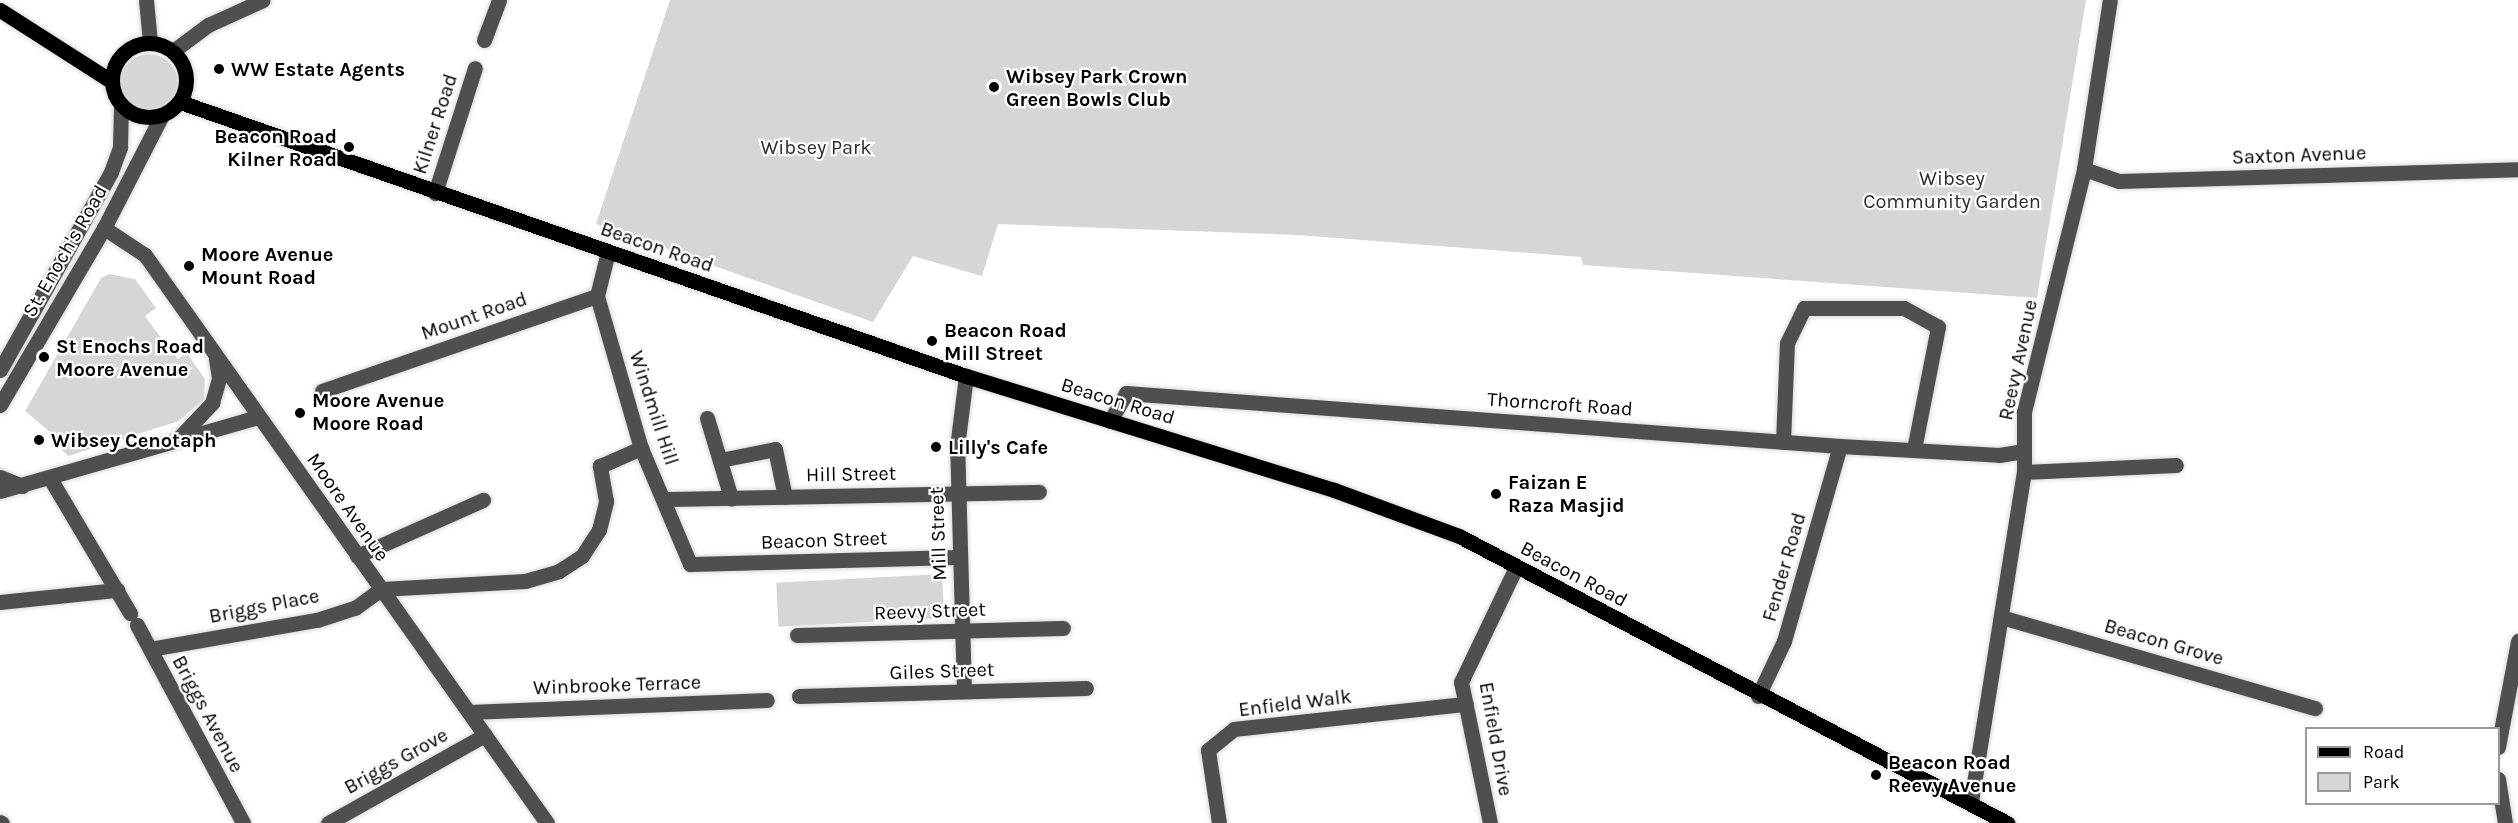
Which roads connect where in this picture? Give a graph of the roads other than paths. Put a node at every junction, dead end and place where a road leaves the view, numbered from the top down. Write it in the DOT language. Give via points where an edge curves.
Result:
graph roads {
  1 [pos="146,0"];
  2 [pos="263,0"];
  3 [pos="499,0"];
  4 [pos="2110,0"];
  5 [pos="0,10"];
  6 [pos="484,40"];
  7 [pos="150,42"];
  8 [pos="173,51"];
  9 [pos="475,68"];
  10 [pos="111,81"];
  11 [pos="180,102"];
  12 [pos="121,105"];
  13 [pos="162,115"];
  14 [pos="2084,169"];
  15 [pos="2518,169"];
  16 [pos="435,192"];
  17 [pos="105,228"];
  18 [pos="608,252"];
  19 [pos="597,296"];
  20 [pos="216,358"];
  21 [pos="1,365"];
  22 [pos="18,373"];
  23 [pos="966,376"];
  24 [pos="322,390"];
  25 [pos="0,405"];
  26 [pos="258,417"];
  27 [pos="707,418"];
  28 [pos="1110,421"];
  29 [pos="174,442"];
  30 [pos="1783,442"];
  31 [pos="1840,446"];
  32 [pos="641,448"];
  33 [pos="1914,449"];
  34 [pos="2023,451"];
  35 [pos="720,460"];
  36 [pos="2176,465"];
  37 [pos="2024,472"];
  38 [pos="0,477"];
  39 [pos="51,480"];
  40 [pos="25,487"];
  41 [pos="0,491"];
  42 [pos="1038,492"];
  43 [pos="957,493"];
  44 [pos="786,497"];
  45 [pos="731,498"];
  46 [pos="664,499"];
  47 [pos="483,500"];
  48 [pos="357,556"];
  49 [pos="959,557"];
  50 [pos="690,564"];
  51 [pos="1516,567"];
  52 [pos="381,589"];
  53 [pos="117,590"];
  54 [pos="0,602"];
  55 [pos="2001,617"];
  56 [pos="1063,628"];
  57 [pos="962,631"];
  58 [pos="797,635"];
  59 [pos="2518,641"];
  60 [pos="150,649"];
  61 [pos="1086,688"];
  62 [pos="964,691"];
  63 [pos="799,696"];
  64 [pos="1758,696"];
  65 [pos="767,700"];
  66 [pos="1466,704"];
  67 [pos="2315,708"];
  68 [pos="469,712"];
  69 [pos="485,735"];
  70 [pos="2500,741"];
  71 [pos="2500,786"];
  72 [pos="1971,802"];
  73 [pos="243,823"];
  74 [pos="328,823"];
  75 [pos="547,823"];
  76 [pos="1219,823"];
  77 [pos="1490,823"];
  78 [pos="2007,823"];
  79 [pos="2505,823"];
  1 -- 7 [label="street"];
  2 -- 8 [label="street" via="208,25"];
  3 -- 6 [label="street"];
  4 -- 14 [label="street, Reevy Avenue"];
  5 -- 10 [label="main road"];
  7 -- 8 [label="main road"];
  7 -- 10 [label="main road" via="120,55"];
  8 -- 11 [label="main road" via="186,75"];
  9 -- 16 [label="street, Kilner Road"];
  10 -- 12 [label="main road"];
  11 -- 13 [label="main road"];
  11 -- 16 [label="main road, Beacon Road"];
  12 -- 13 [label="main road" via="138,116"];
  12 -- 21 [label="street, St. Enoch's Road" via="120,147 111,172"];
  13 -- 17 [label="street, St. Enoch's Road"];
  14 -- 15 [label="street, Saxton Avenue" via="2119,181"];
  14 -- 34 [label="street, Reevy Avenue" via="2024,412"];
  16 -- 18 [label="main road, Beacon Road"];
  17 -- 20 [label="street, Moore Avenue" via="145,255"];
  17 -- 22 [label="street, St. Enoch's Road"];
  18 -- 19 [label="street"];
  18 -- 23 [label="main road, Beacon Road"];
  19 -- 24 [label="street, Mount Road"];
  19 -- 32 [label="street, Windmill Hill"];
  20 -- 26 [label="street, Moore Avenue"];
  20 -- 29 [label="street" via="219,378 212,403"];
  21 -- 22 [label="street"];
  22 -- 25 [label="street, St. Enoch's Road"];
  23 -- 28 [label="main road, Beacon Road"];
  23 -- 43 [label="street, Mill Street" via="957,447"];
  26 -- 29 [label="street"];
  26 -- 48 [label="street, Moore Avenue"];
  27 -- 35 [label="street"];
  28 -- 30 [label="street, Thorncroft Road" via="1126,393"];
  28 -- 51 [label="main road, Beacon Road" via="1334,490 1459,536"];
  29 -- 39 [label="street"];
  30 -- 31 [label="street, Thorncroft Road"];
  30 -- 33 [label="street" via="1787,343 1804,308 1904,308 1938,327"];
  31 -- 33 [label="street, Thorncroft Road"];
  31 -- 64 [label="street, Fender Road" via="1784,641"];
  32 -- 46 [label="street, Windmill Hill"];
  32 -- 52 [label="street" via="600,466 606,501 599,530 582,556 559,571 525,581"];
  33 -- 34 [label="street, Thorncroft Road"];
  34 -- 37 [label="street, Reevy Avenue"];
  35 -- 44 [label="street" via="775,449"];
  35 -- 45 [label="street"];
  36 -- 37 [label="street"];
  37 -- 55 [label="street, Reevy Avenue"];
  38 -- 40 [label="street"];
  39 -- 40 [label="street"];
  39 -- 53 [label="street, Briggs Avenue"];
  40 -- 41 [label="street"];
  42 -- 43 [label="street, Hill Street"];
  43 -- 44 [label="street, Hill Street"];
  43 -- 49 [label="street, Mill Street"];
  44 -- 45 [label="street, Hill Street"];
  45 -- 46 [label="street, Hill Street"];
  46 -- 50 [label="street, Windmill Hill"];
  47 -- 48 [label="street"];
  48 -- 52 [label="street, Moore Avenue"];
  49 -- 50 [label="street, Beacon Street"];
  49 -- 57 [label="street, Mill Street"];
  51 -- 64 [label="main road, Beacon Road"];
  51 -- 66 [label="street, Enfield Drive" via="1461,682"];
  52 -- 60 [label="street, Briggs Place" via="354,608 317,620"];
  52 -- 68 [label="street, Moore Avenue"];
  53 -- 54 [label="street"];
  53 -- 60 [label="street, Briggs Avenue"];
  55 -- 67 [label="street, Beacon Grove"];
  55 -- 72 [label="street, Reevy Avenue"];
  56 -- 57 [label="street, Reevy Street"];
  57 -- 58 [label="street, Reevy Street"];
  57 -- 62 [label="street, Mill Street"];
  59 -- 70 [label="street"];
  60 -- 73 [label="street, Briggs Avenue"];
  61 -- 62 [label="street, Giles Street"];
  62 -- 63 [label="street, Giles Street"];
  64 -- 72 [label="main road, Beacon Road"];
  65 -- 68 [label="street, Winbrooke Terrace"];
  66 -- 76 [label="street, Enfield Walk" via="1234,729 1208,750"];
  66 -- 77 [label="street, Enfield Drive"];
  68 -- 69 [label="street, Moore Avenue"];
  69 -- 74 [label="street, Briggs Grove"];
  69 -- 75 [label="street, Moore Avenue"];
  71 -- 79 [label="street"];
  72 -- 78 [label="main road, Beacon Road"];
}
